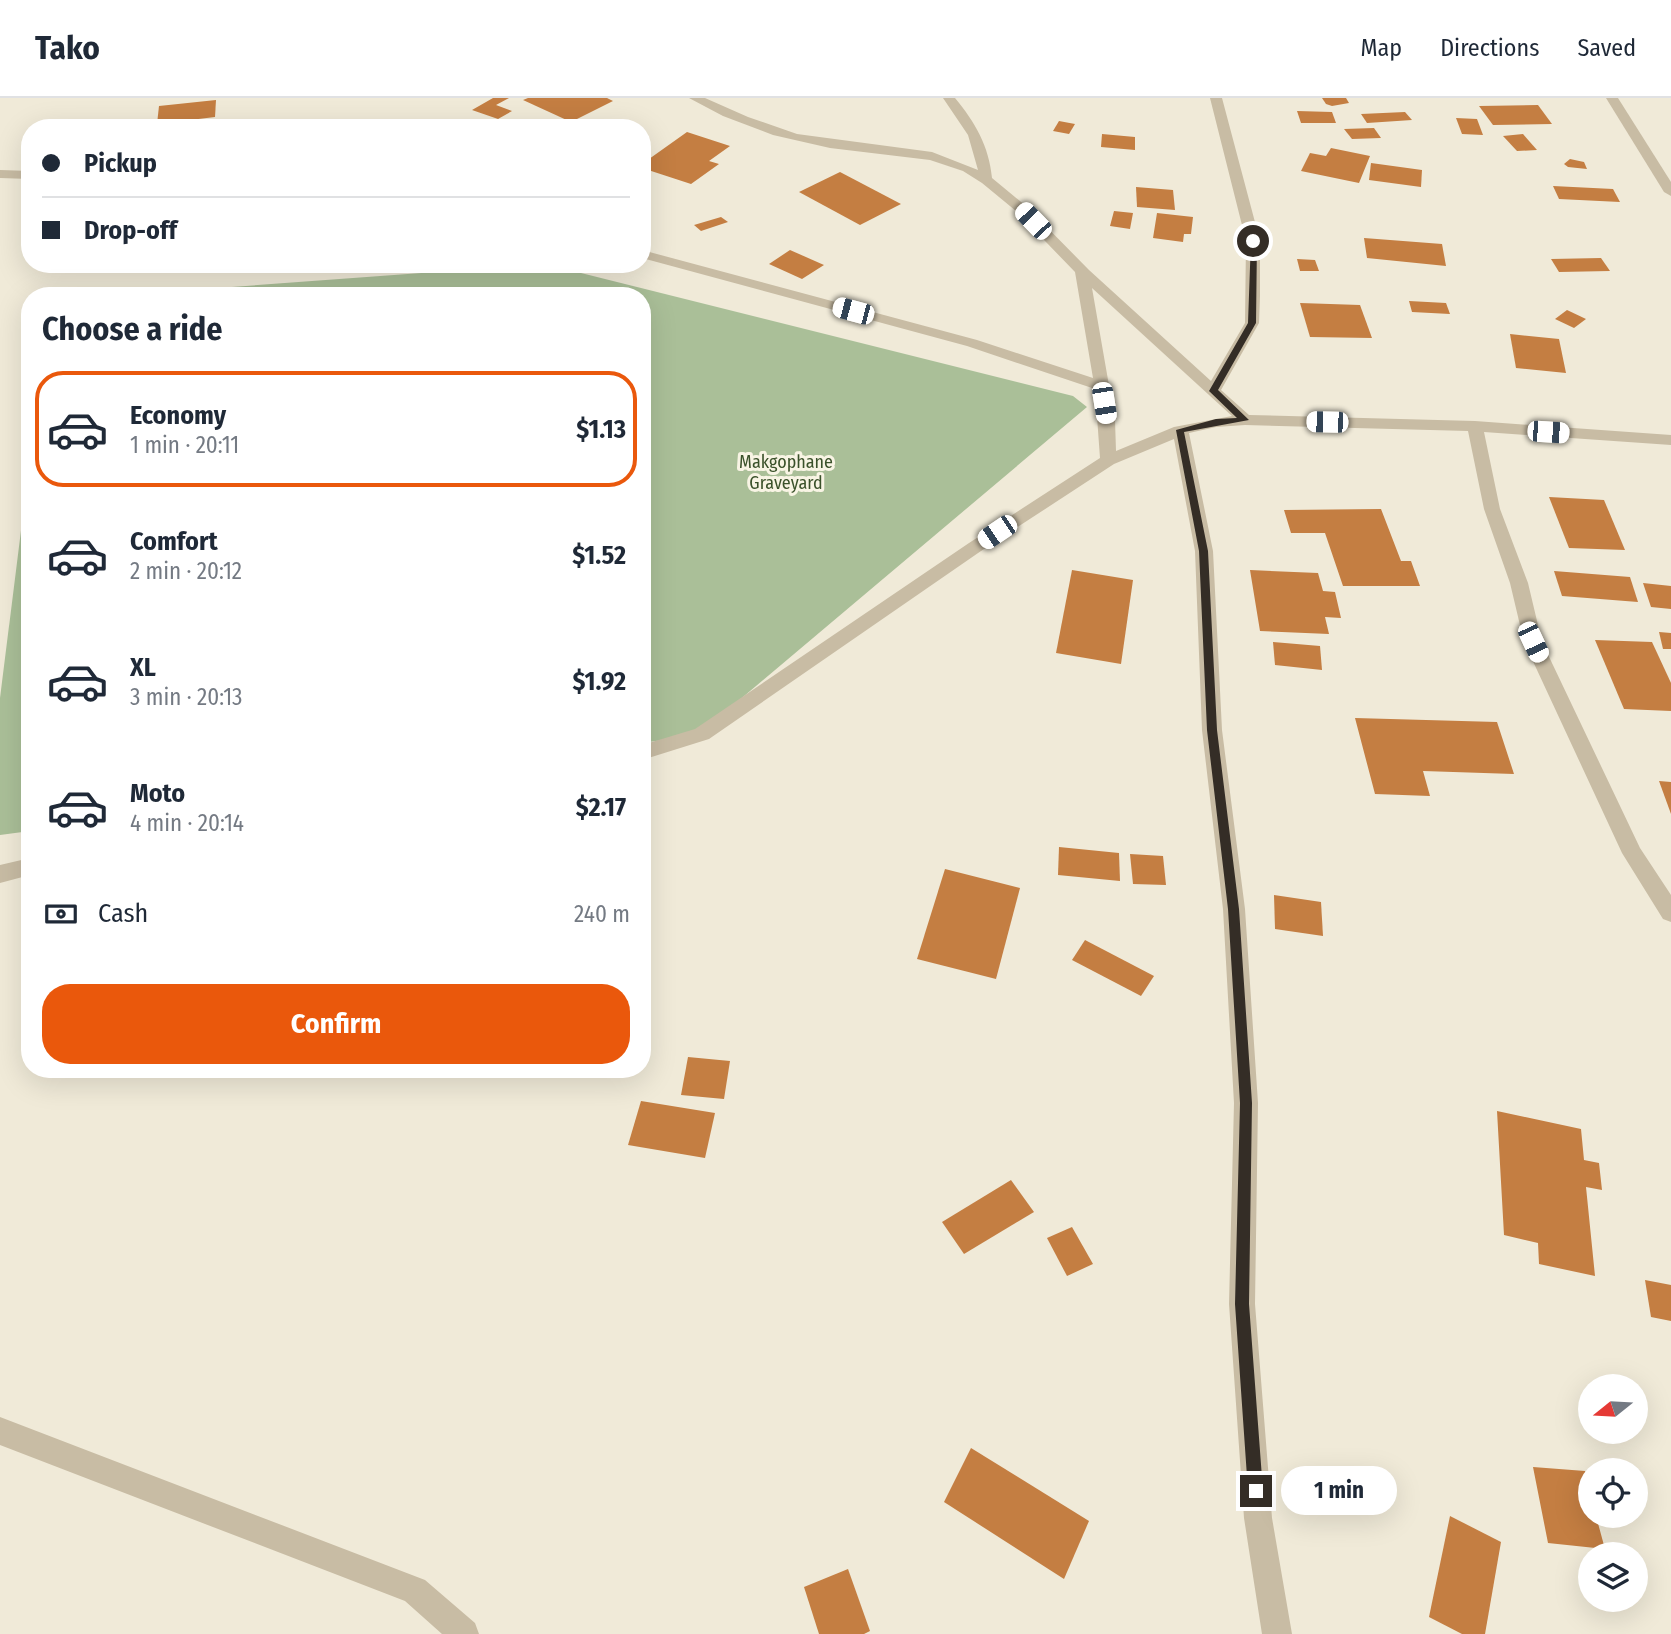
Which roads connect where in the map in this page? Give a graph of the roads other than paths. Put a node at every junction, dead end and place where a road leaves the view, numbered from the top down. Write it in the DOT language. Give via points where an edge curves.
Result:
graph roads {
  1 [pos="695,98"];
  2 [pos="949,98"];
  3 [pos="1216,98"];
  4 [pos="1612,98"];
  5 [pos="0,174"];
  6 [pos="21,175"];
  7 [pos="985,178"];
  8 [pos="1671,192"];
  9 [pos="651,256"];
  10 [pos="1082,271"];
  11 [pos="1102,386"];
  12 [pos="1213,391"];
  13 [pos="1245,420"];
  14 [pos="1475,426"];
  15 [pos="1180,430"];
  16 [pos="1671,440"];
  17 [pos="1108,460"];
  18 [pos="651,750"];
  19 [pos="21,868"];
  20 [pos="0,874"];
  21 [pos="1671,913"];
  22 [pos="0,1431"];
  23 [pos="464,1634"];
  24 [pos="1277,1634"];
  1 -- 7 [label="street" via="734,118 785,134 947,160"];
  2 -- 7 [label="street" via="969,123 985,158"];
  3 -- 12 [label="street" via="1253,241 1253,282 1252,323"];
  4 -- 8 [label="street"];
  5 -- 6 [label="street"];
  7 -- 10 [label="street"];
  9 -- 11 [label="street" via="972,343"];
  10 -- 11 [label="street"];
  10 -- 12 [label="street"];
  11 -- 17 [label="street"];
  12 -- 13 [label="street"];
  13 -- 14 [label="street"];
  13 -- 15 [label="street"];
  14 -- 16 [label="street"];
  14 -- 21 [label="street" via="1492,509 1519,583 1533,642 1632,853"];
  15 -- 17 [label="street"];
  15 -- 24 [label="street" via="1204,551 1212,730 1234,909 1246,1103 1242,1304 1258,1518"];
  17 -- 18 [label="street" via="702,734"];
  19 -- 20 [label="street"];
  22 -- 23 [label="street" via="415,1590"];
}
